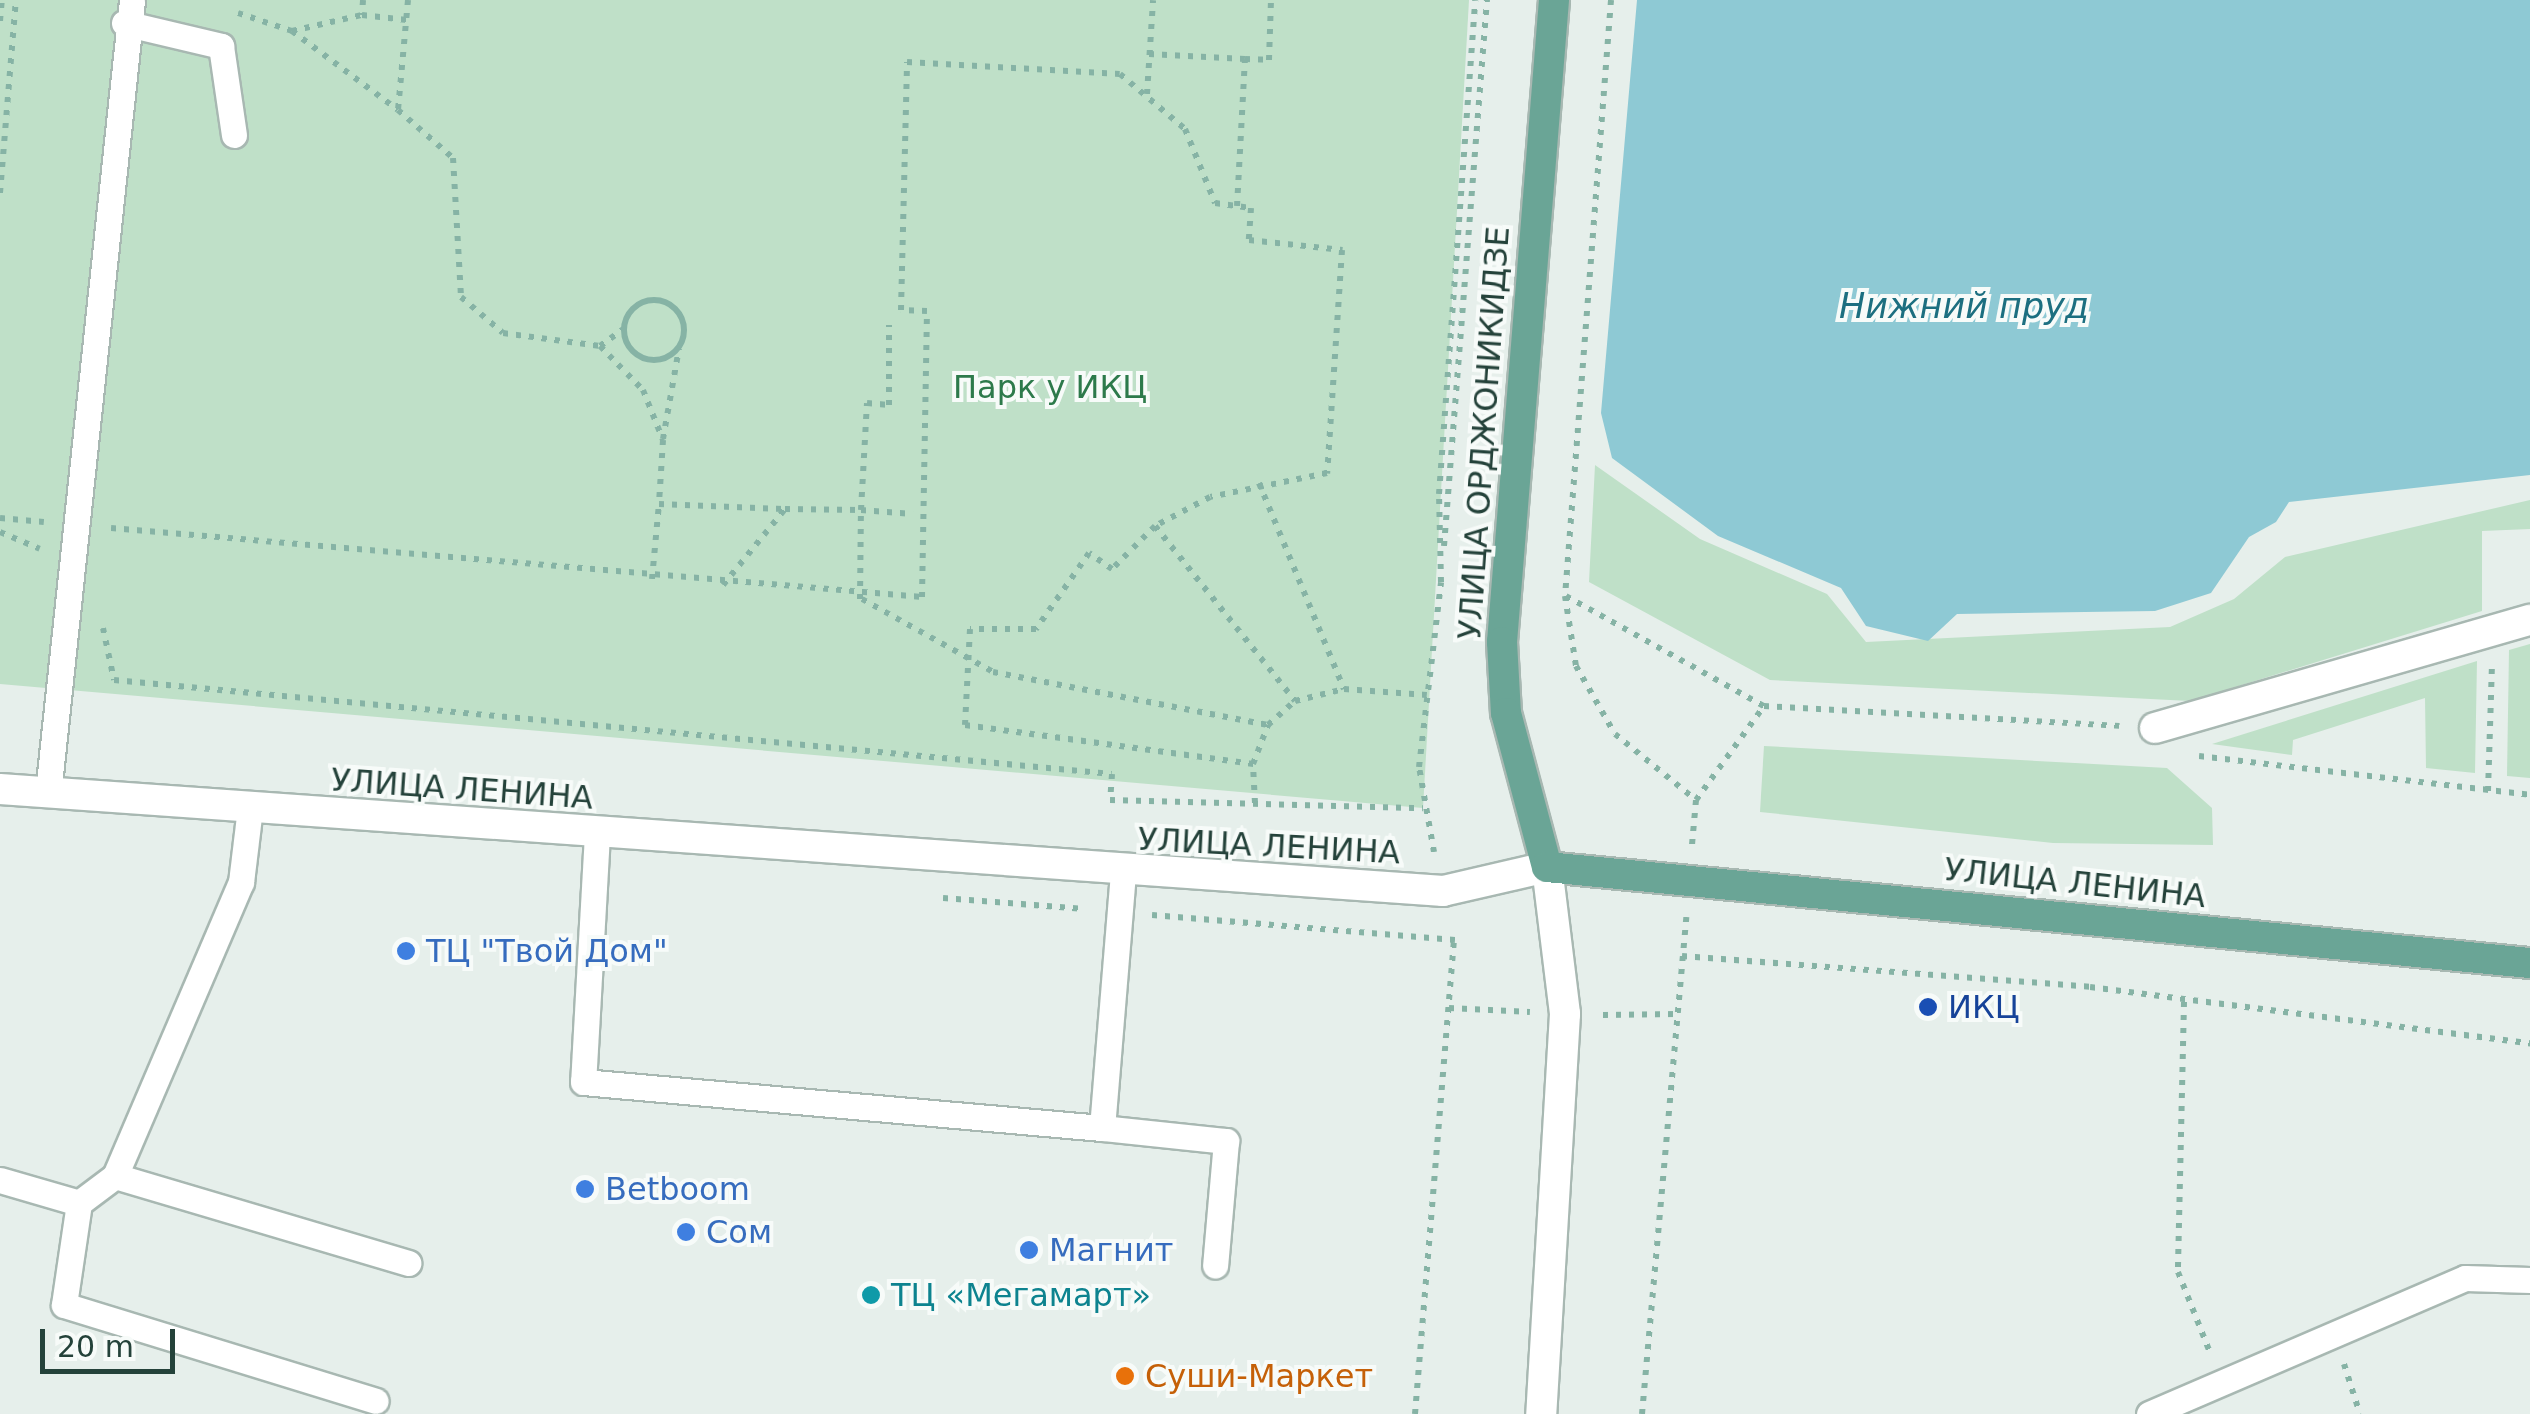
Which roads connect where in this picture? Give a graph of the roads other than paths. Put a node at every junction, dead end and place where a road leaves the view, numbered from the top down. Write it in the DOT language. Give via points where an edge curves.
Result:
graph roads {
  1 [pos="1554,0"];
  2 [pos="128,11"];
  3 [pos="234,135"];
  4 [pos="2530,620"];
  5 [pos="2155,728"];
  6 [pos="0,790"];
  7 [pos="48,793"];
  8 [pos="250,808"];
  9 [pos="598,834"];
  10 [pos="1547,866"];
  11 [pos="1123,873"];
  12 [pos="2530,964"];
  13 [pos="1102,1128"];
  14 [pos="114,1176"];
  15 [pos="0,1180"];
  16 [pos="79,1203"];
  17 [pos="408,1263"];
  18 [pos="1215,1266"];
  19 [pos="2530,1280"];
  20 [pos="376,1401"];
  21 [pos="1541,1414"];
  22 [pos="2149,1414"];
  1 -- 10 [label="main road, УЛИЦА ОРДЖОНИКИДЗЕ" via="1506,572 1506,714"];
  2 -- 3 [label="lane" via="221,46"];
  2 -- 7 [label="lane"];
  4 -- 5 [label="street"];
  6 -- 7 [label="street, УЛИЦА ЛЕНИНА"];
  7 -- 8 [label="street, УЛИЦА ЛЕНИНА"];
  8 -- 9 [label="street, УЛИЦА ЛЕНИНА"];
  8 -- 14 [label="lane" via="241,882"];
  9 -- 11 [label="street, УЛИЦА ЛЕНИНА"];
  9 -- 13 [label="lane" via="583,1082"];
  10 -- 11 [label="street, УЛИЦА ЛЕНИНА" via="1443,891"];
  10 -- 12 [label="main road, УЛИЦА ЛЕНИНА"];
  10 -- 21 [label="street" via="1565,1014"];
  11 -- 13 [label="lane"];
  13 -- 18 [label="lane" via="1226,1141"];
  14 -- 16 [label="lane"];
  14 -- 17 [label="lane"];
  15 -- 16 [label="lane"];
  16 -- 20 [label="lane" via="64,1304"];
  19 -- 22 [label="lane" via="2465,1278"];
}
